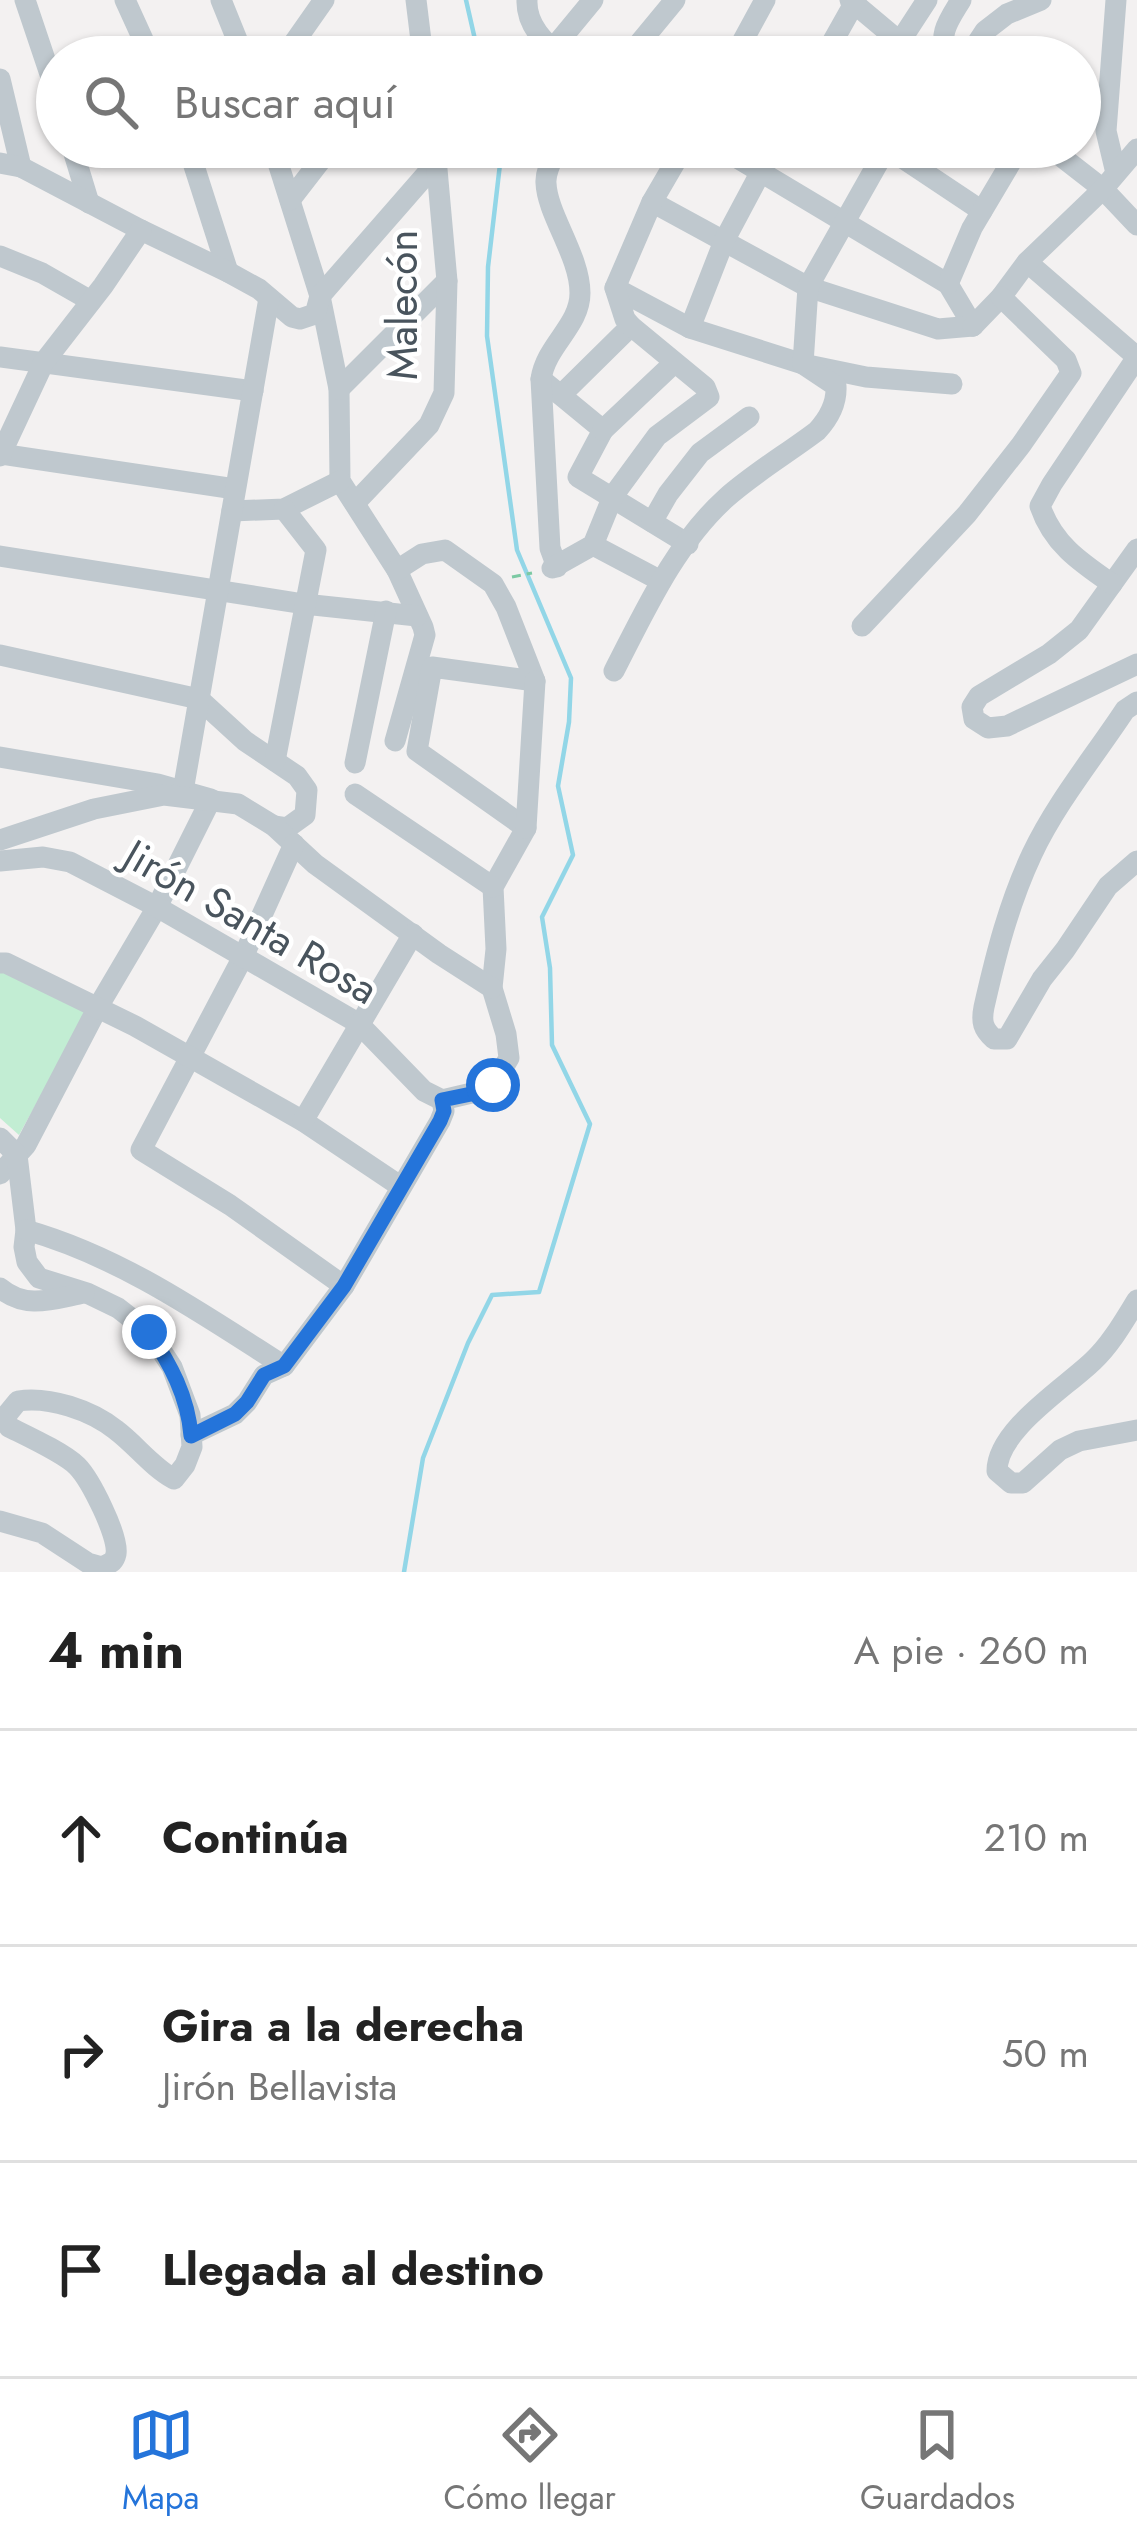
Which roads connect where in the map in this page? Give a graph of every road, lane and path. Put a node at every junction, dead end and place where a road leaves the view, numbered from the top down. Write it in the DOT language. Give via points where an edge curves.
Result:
graph roads {
  1 [pos="25,0"];
  2 [pos="125,0"];
  3 [pos="221,0"];
  4 [pos="324,0"];
  5 [pos="416,0"];
  6 [pos="527,0"];
  7 [pos="592,0"];
  8 [pos="675,0"];
  9 [pos="765,0"];
  10 [pos="927,0"];
  11 [pos="961,0"];
  12 [pos="1041,0"];
  13 [pos="1116,0"];
  14 [pos="853,1"];
  15 [pos="420,34"];
  16 [pos="37,36"];
  17 [pos="141,36"];
  18 [pos="236,36"];
  19 [pos="299,36"];
  20 [pos="540,36"];
  21 [pos="567,36"];
  22 [pos="645,36"];
  23 [pos="748,36"];
  24 [pos="835,36"];
  25 [pos="891,36"];
  26 [pos="904,36"];
  27 [pos="942,36"];
  28 [pos="982,36"];
  29 [pos="0,79"];
  30 [pos="1137,149"];
  31 [pos="10,165"];
  32 [pos="79,168"];
  33 [pos="195,168"];
  34 [pos="280,168"];
  35 [pos="315,168"];
  36 [pos="425,168"];
  37 [pos="437,168"];
  38 [pos="549,168"];
  39 [pos="672,168"];
  40 [pos="753,168"];
  41 [pos="762,168"];
  42 [pos="874,168"];
  43 [pos="918,168"];
  44 [pos="1008,168"];
  45 [pos="1087,168"];
  46 [pos="760,172"];
  47 [pos="1110,181"];
  48 [pos="290,200"];
  49 [pos="652,202"];
  50 [pos="88,203"];
  51 [pos="982,211"];
  52 [pos="843,221"];
  53 [pos="1137,225"];
  54 [pos="141,230"];
  55 [pos="724,241"];
  56 [pos="0,256"];
  57 [pos="1027,262"];
  58 [pos="228,272"];
  59 [pos="447,280"];
  60 [pos="948,284"];
  61 [pos="808,287"];
  62 [pos="615,288"];
  63 [pos="320,296"];
  64 [pos="1001,297"];
  65 [pos="269,298"];
  66 [pos="91,301"];
  67 [pos="631,326"];
  68 [pos="973,326"];
  69 [pos="690,328"];
  70 [pos="0,357"];
  71 [pos="1137,357"];
  72 [pos="44,362"];
  73 [pos="674,363"];
  74 [pos="803,364"];
  75 [pos="541,379"];
  76 [pos="952,384"];
  77 [pos="339,389"];
  78 [pos="253,391"];
  79 [pos="561,395"];
  80 [pos="749,417"];
  81 [pos="604,430"];
  82 [pos="0,454"];
  83 [pos="545,459"];
  84 [pos="578,477"];
  85 [pos="340,481"];
  86 [pos="613,496"];
  87 [pos="234,500"];
  88 [pos="355,503"];
  89 [pos="284,509"];
  90 [pos="652,522"];
  91 [pos="593,544"];
  92 [pos="688,544"];
  93 [pos="1137,549"];
  94 [pos="0,556"];
  95 [pos="554,568"];
  96 [pos="397,570"];
  97 [pos="497,580"];
  98 [pos="661,581"];
  99 [pos="1112,584"];
  100 [pos="218,590"];
  101 [pos="304,604"];
  102 [pos="386,611"];
  103 [pos="418,616"];
  104 [pos="862,626"];
  105 [pos="0,655"];
  106 [pos="1137,664"];
  107 [pos="614,671"];
  108 [pos="535,681"];
  109 [pos="199,699"];
  110 [pos="1137,701"];
  111 [pos="395,741"];
  112 [pos="0,757"];
  113 [pos="275,761"];
  114 [pos="355,763"];
  115 [pos="183,790"];
  116 [pos="355,794"];
  117 [pos="211,800"];
  118 [pos="274,826"];
  119 [pos="526,828"];
  120 [pos="0,840"];
  121 [pos="294,844"];
  122 [pos="0,861"];
  123 [pos="1137,861"];
  124 [pos="494,887"];
  125 [pos="157,908"];
  126 [pos="413,934"];
  127 [pos="244,955"];
  128 [pos="0,963"];
  129 [pos="492,988"];
  130 [pos="98,1006"];
  131 [pos="358,1022"];
  132 [pos="190,1058"];
  133 [pos="442,1100"];
  134 [pos="303,1121"];
  135 [pos="0,1138"];
  136 [pos="17,1155"];
  137 [pos="0,1174"];
  138 [pos="400,1186"];
  139 [pos="26,1230"];
  140 [pos="344,1286"];
  141 [pos="0,1288"];
  142 [pos="87,1293"];
  143 [pos="1137,1300"];
  144 [pos="284,1366"];
  145 [pos="5,1428"];
  146 [pos="1137,1430"];
  147 [pos="191,1436"];
  148 [pos="4,1529"];
  149 [pos="112,1567"];
  1 -- 16 [label="street"];
  2 -- 17 [label="street"];
  3 -- 18 [label="street"];
  4 -- 19 [label="street"];
  5 -- 15 [label="street"];
  6 -- 20 [label="street"];
  7 -- 21 [label="street"];
  8 -- 22 [label="street"];
  9 -- 23 [label="street"];
  10 -- 26 [label="street"];
  11 -- 27 [label="street"];
  12 -- 28 [label="street"];
  13 -- 47 [label="street"];
  14 -- 24 [label="street"];
  14 -- 25 [label="street"];
  29 -- 31 [label="street"];
  30 -- 47 [label="street"];
  31 -- 50 [label="street"];
  32 -- 50 [label="street"];
  33 -- 58 [label="street"];
  34 -- 48 [label="street"];
  35 -- 48 [label="street"];
  36 -- 63 [label="street"];
  37 -- 59 [label="street, Malecón"];
  38 -- 75 [label="street" via="545,188 580,290"];
  39 -- 49 [label="street"];
  40 -- 46 [label="street"];
  41 -- 46 [label="street"];
  42 -- 52 [label="street"];
  43 -- 51 [label="street"];
  44 -- 51 [label="street"];
  45 -- 47 [label="street"];
  46 -- 52 [label="street"];
  46 -- 55 [label="street"];
  47 -- 53 [label="street"];
  47 -- 57 [label="street"];
  48 -- 63 [label="street"];
  49 -- 55 [label="street"];
  49 -- 62 [label="street"];
  50 -- 54 [label="street"];
  51 -- 60 [label="street"];
  52 -- 60 [label="street"];
  52 -- 61 [label="street"];
  54 -- 58 [label="street"];
  54 -- 66 [label="street"];
  55 -- 61 [label="street"];
  55 -- 69 [label="street"];
  56 -- 66 [label="street"];
  57 -- 64 [label="street"];
  57 -- 71 [label="street"];
  58 -- 65 [label="street"];
  59 -- 77 [label="street"];
  59 -- 88 [label="street, Malecón" via="440,404"];
  60 -- 68 [label="street"];
  61 -- 68 [label="street" via="938,329"];
  61 -- 74 [label="street"];
  62 -- 67 [label="street"];
  62 -- 69 [label="street"];
  63 -- 65 [label="street" via="316,311 300,320"];
  63 -- 77 [label="street"];
  64 -- 68 [label="street"];
  64 -- 104 [label="street" via="1071,373 967,514"];
  65 -- 78 [label="street"];
  66 -- 72 [label="street"];
  67 -- 73 [label="street"];
  67 -- 79 [label="street"];
  69 -- 74 [label="street"];
  70 -- 72 [label="street"];
  71 -- 99 [label="street" via="1040,506 1070,554"];
  72 -- 78 [label="street"];
  72 -- 82 [label="street"];
  73 -- 81 [label="street"];
  73 -- 86 [label="street" via="709,397 657,436"];
  74 -- 76 [label="street"];
  74 -- 92 [label="street" via="836,386 829,418 726,498"];
  75 -- 79 [label="street"];
  75 -- 83 [label="street"];
  77 -- 85 [label="street"];
  78 -- 87 [label="street"];
  79 -- 81 [label="street"];
  80 -- 90 [label="street" via="700,453"];
  81 -- 84 [label="street"];
  82 -- 87 [label="street"];
  83 -- 84 [label="street"];
  83 -- 95 [label="street"];
  84 -- 86 [label="street"];
  85 -- 88 [label="street"];
  85 -- 89 [label="street"];
  86 -- 90 [label="street"];
  86 -- 91 [label="street"];
  87 -- 89 [label="street"];
  87 -- 100 [label="street"];
  88 -- 96 [label="street"];
  89 -- 101 [label="street" via="316,550"];
  90 -- 92 [label="street"];
  91 -- 95 [label="street"];
  91 -- 98 [label="street"];
  92 -- 98 [label="street"];
  93 -- 99 [label="street"];
  94 -- 100 [label="street"];
  95 -- 97 [label="path"];
  96 -- 103 [label="street"];
  96 -- 108 [label="street" via="445,550 493,584"];
  98 -- 107 [label="street"];
  99 -- 106 [label="street" via="1079,630 979,696 974,719 1007,726"];
  100 -- 101 [label="street"];
  100 -- 109 [label="street"];
  101 -- 102 [label="street"];
  101 -- 113 [label="street"];
  102 -- 103 [label="street"];
  102 -- 114 [label="street"];
  103 -- 111 [label="street" via="424,635"];
  105 -- 109 [label="street"];
  108 -- 119 [label="street"];
  108 -- 119 [label="street" via="432,667 417,752"];
  109 -- 113 [label="street"];
  109 -- 115 [label="street"];
  110 -- 123 [label="street" via="1033,851 983,1007 994,1040 1007,1039 1108,886"];
  112 -- 115 [label="street"];
  113 -- 118 [label="street" via="297,776 307,803 297,823"];
  115 -- 117 [label="street"];
  116 -- 124 [label="street"];
  117 -- 118 [label="street"];
  117 -- 120 [label="street" via="134,800"];
  117 -- 125 [label="street"];
  118 -- 121 [label="street"];
  119 -- 124 [label="street"];
  121 -- 126 [label="street"];
  121 -- 127 [label="street"];
  122 -- 125 [label="street, Jirón Santa Rosa" via="70,862"];
  124 -- 129 [label="street"];
  125 -- 127 [label="street, Jirón Santa Rosa"];
  125 -- 130 [label="street"];
  126 -- 129 [label="street"];
  126 -- 131 [label="street"];
  127 -- 131 [label="street, Jirón Santa Rosa"];
  127 -- 132 [label="street"];
  128 -- 130 [label="street"];
  129 -- 133 [label="street" via="508,1058 493,1085"];
  130 -- 132 [label="street"];
  130 -- 136 [label="street"];
  131 -- 133 [label="street, Jirón Santa Rosa"];
  131 -- 134 [label="street"];
  132 -- 134 [label="street"];
  132 -- 140 [label="street" via="141,1150"];
  133 -- 138 [label="street" via="440,1121"];
  134 -- 138 [label="street"];
  135 -- 136 [label="street"];
  136 -- 137 [label="street"];
  136 -- 139 [label="street"];
  138 -- 140 [label="street"];
  139 -- 142 [label="street" via="27,1262 39,1278"];
  139 -- 144 [label="street" via="152,1282"];
  140 -- 144 [label="street"];
  141 -- 142 [label="street" via="34,1303"];
  142 -- 147 [label="street" via="149,1332 172,1367"];
  143 -- 146 [label="street" via="1094,1360 1010,1439 997,1472 1023,1483 1079,1441"];
  144 -- 147 [label="street" via="264,1375 235,1414"];
  145 -- 147 [label="street" via="18,1401 69,1406 112,1426 174,1479"];
  145 -- 149 [label="street" via="76,1466 108,1522"];
  148 -- 149 [label="street" via="42,1532 88,1563"];
}
